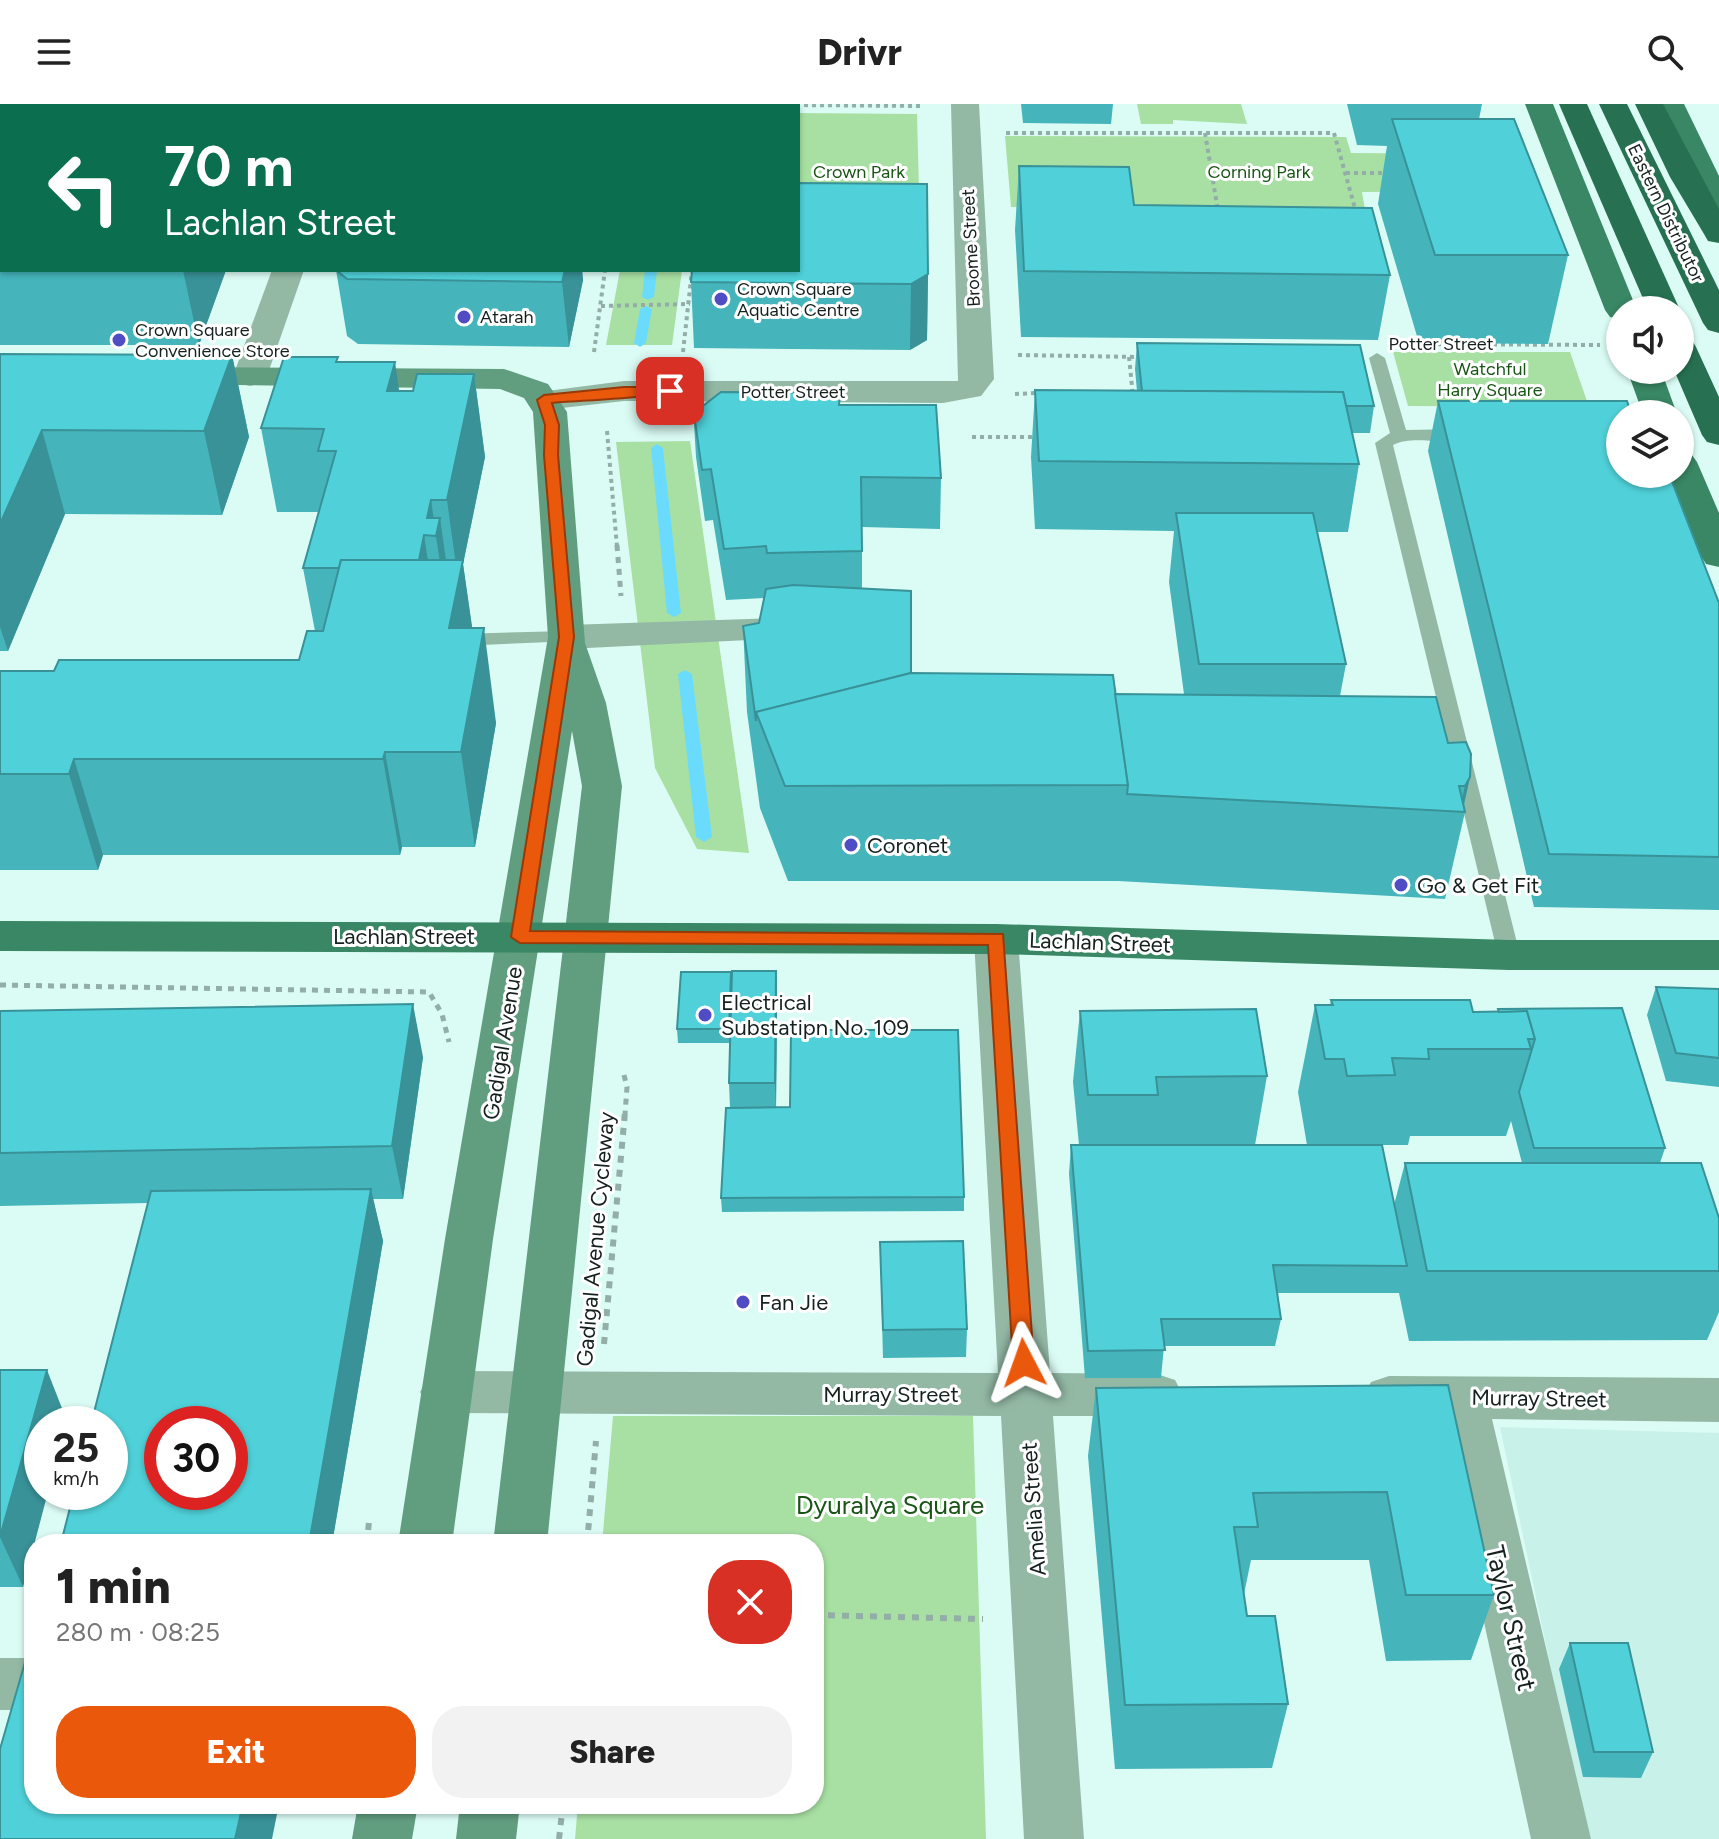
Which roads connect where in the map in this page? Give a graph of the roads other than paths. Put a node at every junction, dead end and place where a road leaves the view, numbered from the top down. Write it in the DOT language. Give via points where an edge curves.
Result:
graph roads {
  1 [pos="1539,104"];
  2 [pos="1573,104"];
  3 [pos="1613,104"];
  4 [pos="1649,104"];
  5 [pos="1670,104"];
  6 [pos="965,105"];
  7 [pos="1719,207"];
  8 [pos="1719,234"];
  9 [pos="287,272"];
  10 [pos="1615,296"];
  11 [pos="1658,296"];
  12 [pos="1719,323"];
  13 [pos="1377,358"];
  14 [pos="250,376"];
  15 [pos="141,377"];
  16 [pos="1694,379"];
  17 [pos="969,389"];
  18 [pos="544,400"];
  19 [pos="1478,434"];
  20 [pos="1399,435"];
  21 [pos="1719,435"];
  22 [pos="1691,488"];
  23 [pos="1719,556"];
  24 [pos="777,630"];
  25 [pos="567,637"];
  26 [pos="433,641"];
  27 [pos="0,936"];
  28 [pos="520,937"];
  29 [pos="587,937"];
  30 [pos="996,939"];
  31 [pos="1509,955"];
  32 [pos="1719,955"];
  33 [pos="446,1392"];
  34 [pos="536,1393"];
  35 [pos="1026,1394"];
  36 [pos="1197,1396"];
  37 [pos="1337,1397"];
  38 [pos="1461,1398"];
  39 [pos="1719,1400"];
  40 [pos="426,1534"];
  41 [pos="521,1534"];
  42 [pos="0,1684"];
  43 [pos="24,1684"];
  44 [pos="386,1814"];
  45 [pos="489,1814"];
  46 [pos="382,1839"];
  47 [pos="486,1839"];
  48 [pos="1054,1839"];
  49 [pos="1561,1839"];
  1 -- 10 [label="main road"];
  2 -- 11 [label="highway, Eastern Distributor"];
  3 -- 12 [label="highway, Eastern Distributor"];
  4 -- 8 [label="highway"];
  5 -- 7 [label="main road"];
  6 -- 17 [label="street, Broome Street" via="977,373"];
  9 -- 14 [label="street"];
  13 -- 20 [label="lane"];
  14 -- 15 [label="street"];
  14 -- 18 [label="street" via="486,377 521,384"];
  16 -- 21 [label="highway"];
  17 -- 18 [label="street, Potter Street" via="624,391"];
  18 -- 25 [label="street, Gadigal Avenue" via="552,425"];
  19 -- 20 [label="lane"];
  20 -- 31 [label="lane" via="1384,443"];
  22 -- 23 [label="main road"];
  24 -- 25 [label="street"];
  25 -- 26 [label="lane"];
  25 -- 28 [label="street, Gadigal Avenue"];
  25 -- 29 [label="street" via="602,786"];
  27 -- 28 [label="main road, Lachlan Street"];
  28 -- 29 [label="main road, Lachlan Street"];
  28 -- 33 [label="street, Gadigal Avenue"];
  29 -- 30 [label="main road, Lachlan Street"];
  29 -- 34 [label="street"];
  30 -- 31 [label="main road, Lachlan Street"];
  30 -- 35 [label="street, Amelia Street"];
  31 -- 32 [label="main road, Lachlan Street"];
  33 -- 34 [label="street, Murray Street"];
  33 -- 40 [label="street, Gadigal Avenue"];
  34 -- 35 [label="street, Murray Street"];
  34 -- 41 [label="street"];
  35 -- 36 [label="street, Murray Street"];
  35 -- 48 [label="street, Amelia Street"];
  37 -- 38 [label="street, Murray Street"];
  38 -- 39 [label="street, Murray Street"];
  38 -- 49 [label="street, Taylor Street"];
  42 -- 43 [label="street"];
  44 -- 46 [label="street"];
  45 -- 47 [label="street"];
}
